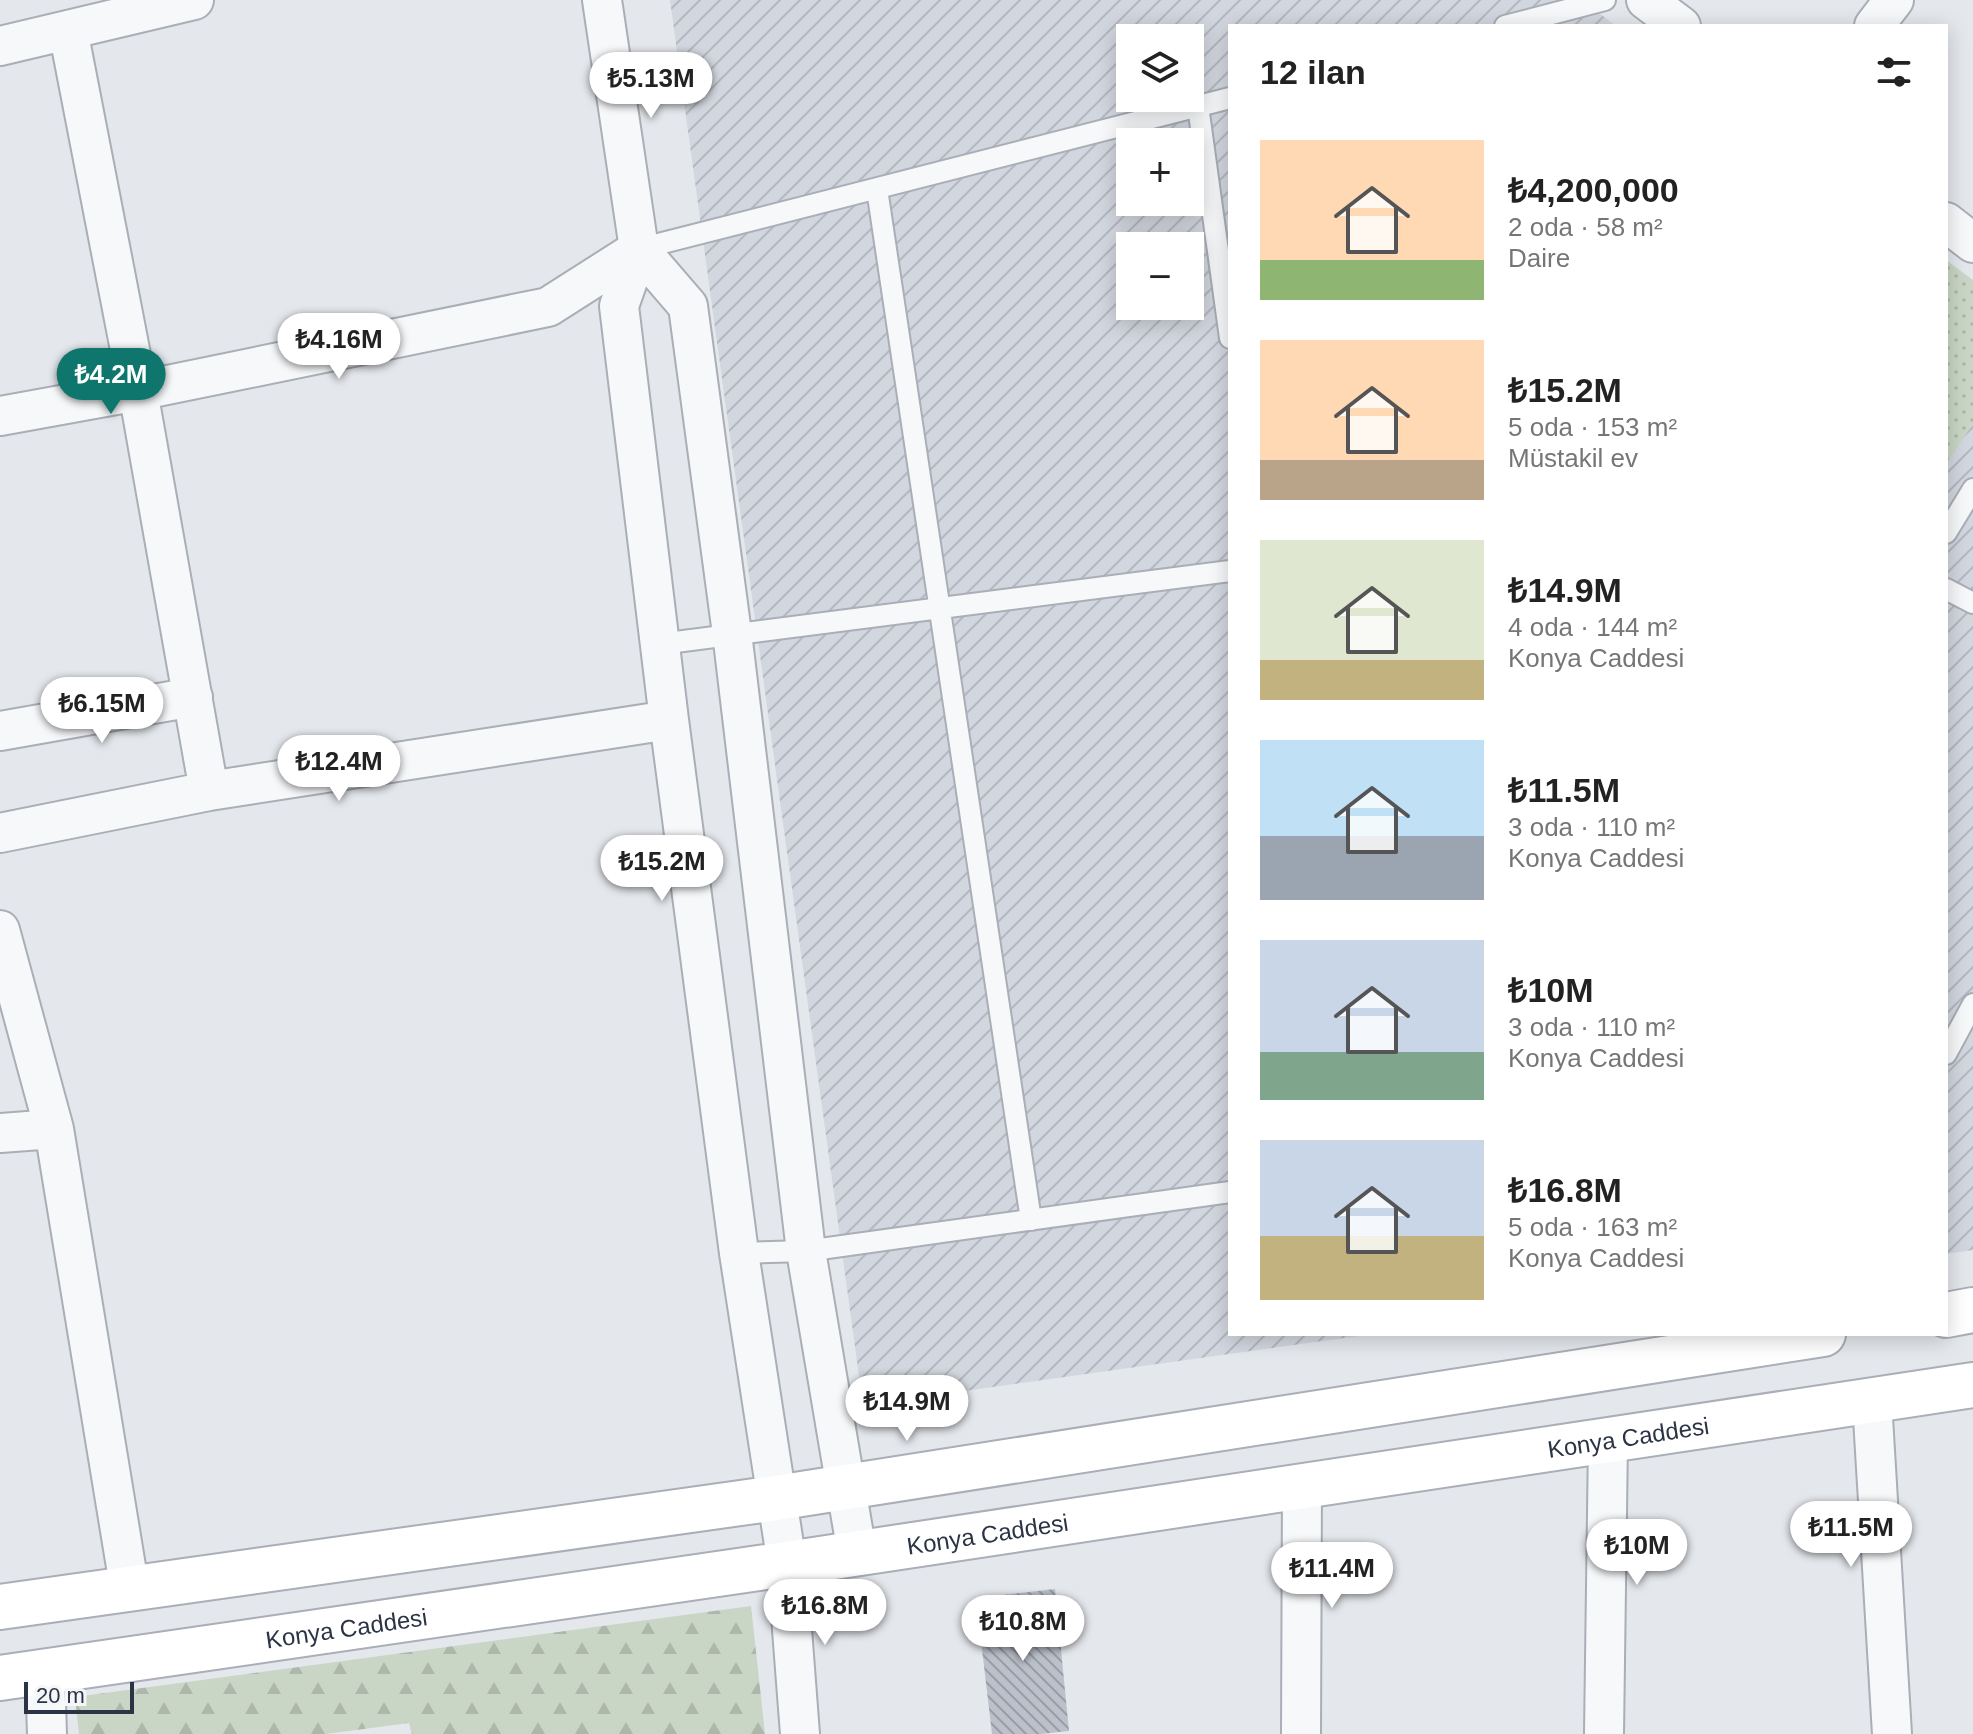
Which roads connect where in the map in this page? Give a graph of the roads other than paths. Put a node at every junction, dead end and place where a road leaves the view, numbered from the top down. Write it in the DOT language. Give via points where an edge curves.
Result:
graph roads {
  1 [pos="602,0"];
  2 [pos="1605,0"];
  3 [pos="1646,0"];
  4 [pos="1894,0"];
  5 [pos="172,3"];
  6 [pos="1536,22"];
  7 [pos="1678,24"];
  8 [pos="1876,24"];
  9 [pos="68,30"];
  10 [pos="0,46"];
  11 [pos="1228,98"];
  12 [pos="1204,104"];
  13 [pos="1175,112"];
  14 [pos="1199,112"];
  15 [pos="877,189"];
  16 [pos="1948,224"];
  17 [pos="1973,243"];
  18 [pos="639,249"];
  19 [pos="1228,324"];
  20 [pos="138,391"];
  21 [pos="0,416"];
  22 [pos="1973,489"];
  23 [pos="1948,530"];
  24 [pos="1228,571"];
  25 [pos="1948,590"];
  26 [pos="1973,603"];
  27 [pos="940,608"];
  28 [pos="733,634"];
  29 [pos="660,644"];
  30 [pos="193,697"];
  31 [pos="669,720"];
  32 [pos="0,731"];
  33 [pos="209,791"];
  34 [pos="0,833"];
  35 [pos="0,930"];
  36 [pos="1973,1004"];
  37 [pos="1948,1050"];
  38 [pos="54,1129"];
  39 [pos="0,1133"];
  40 [pos="1228,1192"];
  41 [pos="1031,1220"];
  42 [pos="806,1251"];
  43 [pos="739,1253"];
  44 [pos="1973,1310"];
  45 [pos="1948,1315"];
  46 [pos="1797,1336"];
  47 [pos="1668,1346"];
  48 [pos="1973,1385"];
  49 [pos="1872,1401"];
  50 [pos="1608,1440"];
  51 [pos="1302,1486"];
  52 [pos="846,1487"];
  53 [pos="776,1498"];
  54 [pos="857,1553"];
  55 [pos="787,1564"];
  56 [pos="130,1591"];
  57 [pos="0,1607"];
  58 [pos="45,1672"];
  59 [pos="0,1678"];
  60 [pos="47,1734"];
  61 [pos="800,1734"];
  62 [pos="1301,1734"];
  63 [pos="1604,1734"];
  64 [pos="1892,1734"];
  1 -- 18 [label="street"];
  2 -- 6 [label="lane"];
  3 -- 7 [label="street"];
  4 -- 8 [label="street"];
  5 -- 9 [label="street"];
  9 -- 10 [label="street"];
  9 -- 20 [label="street"];
  11 -- 12 [label="lane"];
  13 -- 15 [label="lane"];
  14 -- 19 [label="lane"];
  15 -- 18 [label="lane"];
  15 -- 27 [label="lane"];
  16 -- 17 [label="street"];
  18 -- 20 [label="street" via="548,307"];
  18 -- 28 [label="street" via="688,306"];
  18 -- 29 [label="street" via="619,306"];
  20 -- 21 [label="street"];
  20 -- 30 [label="street"];
  22 -- 23 [label="lane"];
  24 -- 27 [label="lane"];
  25 -- 26 [label="lane"];
  27 -- 28 [label="lane"];
  27 -- 41 [label="lane"];
  28 -- 29 [label="lane"];
  28 -- 42 [label="street"];
  29 -- 31 [label="street"];
  30 -- 32 [label="street"];
  30 -- 33 [label="street"];
  31 -- 33 [label="street"];
  31 -- 43 [label="street"];
  33 -- 34 [label="street"];
  35 -- 38 [label="street"];
  36 -- 37 [label="lane"];
  38 -- 39 [label="street"];
  38 -- 56 [label="street"];
  40 -- 41 [label="lane"];
  41 -- 42 [label="lane"];
  42 -- 43 [label="lane"];
  42 -- 52 [label="street"];
  43 -- 53 [label="street"];
  44 -- 45 [label="main road"];
  46 -- 47 [label="main road"];
  47 -- 52 [label="main road"];
  48 -- 49 [label="main road, Konya Caddesi"];
  49 -- 50 [label="main road, Konya Caddesi"];
  49 -- 64 [label="street"];
  50 -- 51 [label="main road, Konya Caddesi"];
  50 -- 63 [label="street"];
  51 -- 54 [label="main road, Konya Caddesi"];
  51 -- 62 [label="street"];
  52 -- 53 [label="main road"];
  52 -- 54 [label="street"];
  53 -- 55 [label="street"];
  53 -- 56 [label="main road"];
  54 -- 55 [label="main road, Konya Caddesi"];
  55 -- 58 [label="main road, Konya Caddesi"];
  55 -- 61 [label="street"];
  56 -- 57 [label="main road"];
  58 -- 59 [label="main road, Konya Caddesi"];
  58 -- 60 [label="street"];
}
